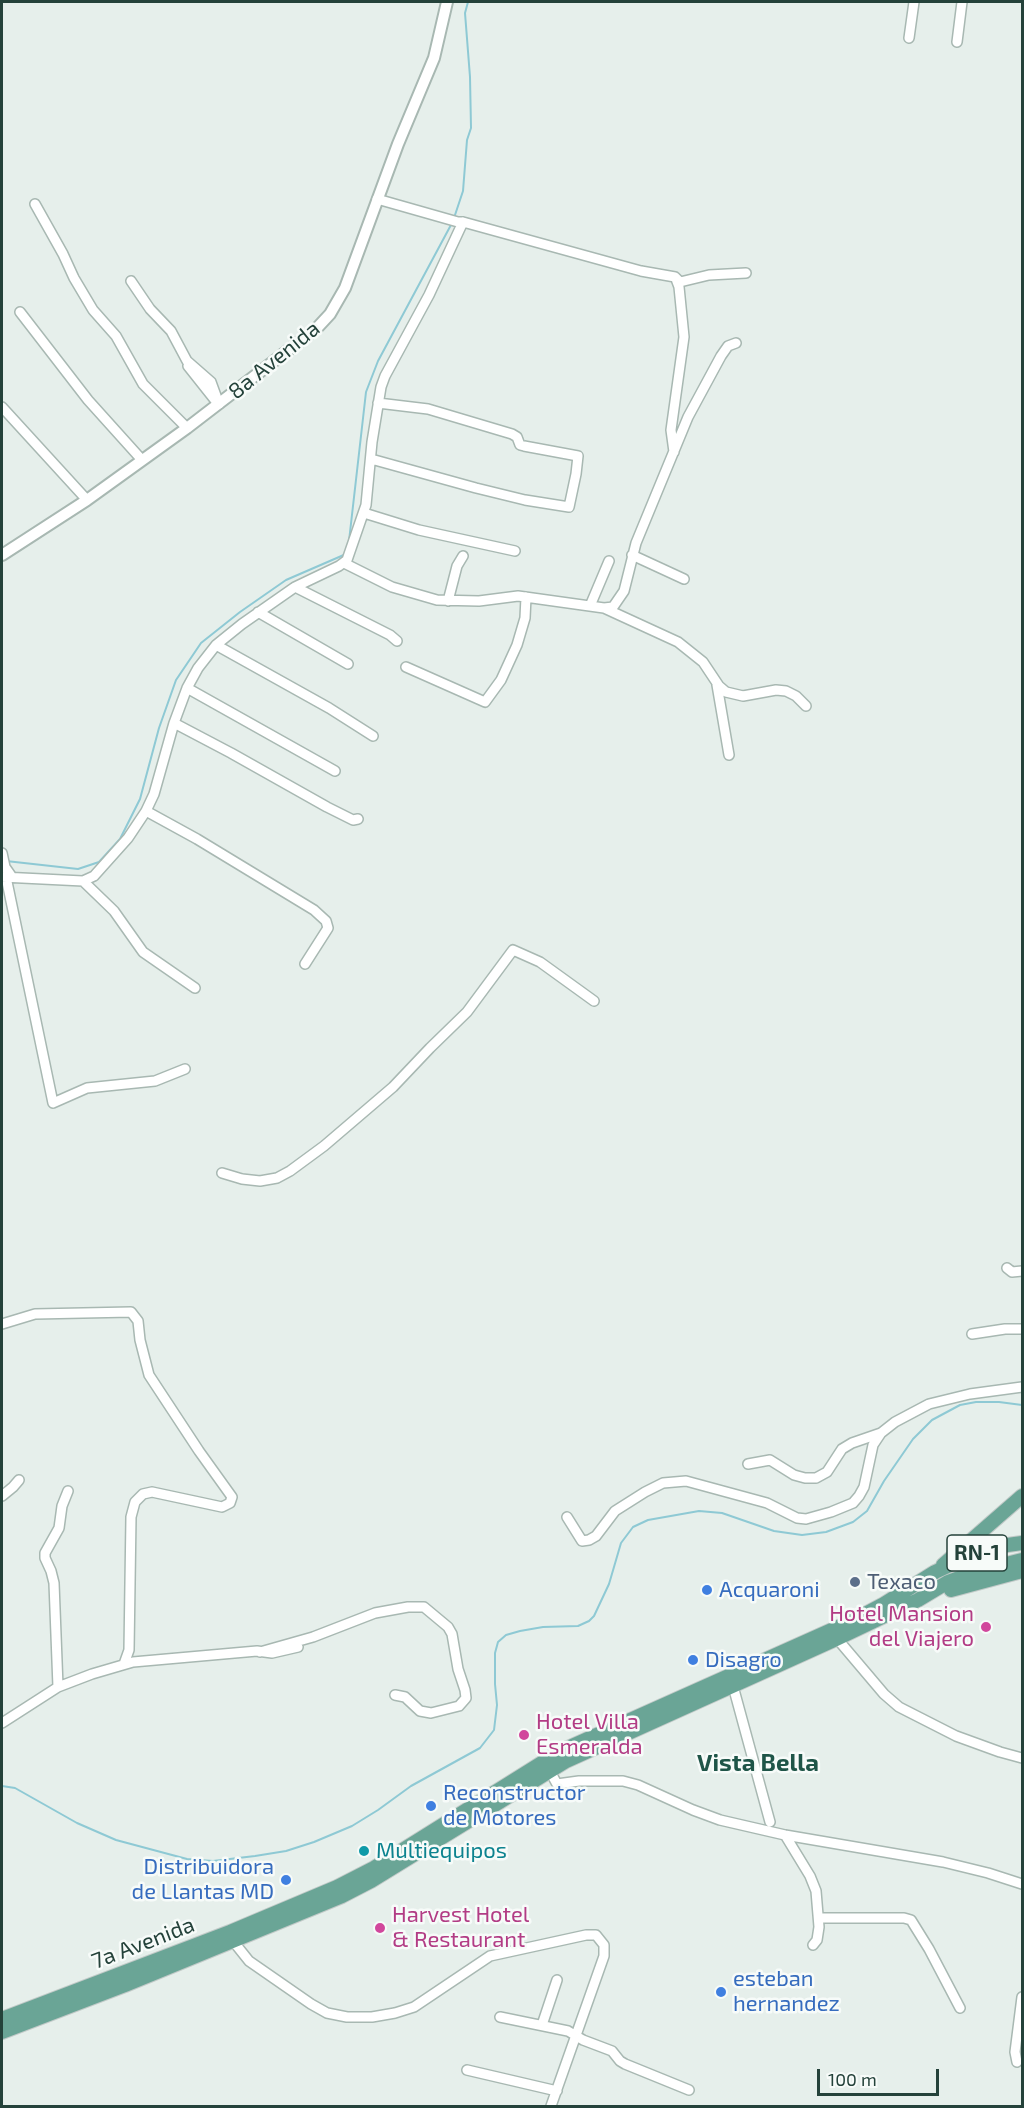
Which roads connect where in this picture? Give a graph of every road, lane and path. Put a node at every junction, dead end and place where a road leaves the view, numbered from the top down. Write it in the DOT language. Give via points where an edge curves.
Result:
graph roads {
  1 [pos="447,2"];
  2 [pos="914,2"];
  3 [pos="962,2"];
  4 [pos="909,38"];
  5 [pos="957,42"];
  6 [pos="377,199"];
  7 [pos="35,204"];
  8 [pos="461,222"];
  9 [pos="746,273"];
  10 [pos="675,277"];
  11 [pos="131,281"];
  12 [pos="20,312"];
  13 [pos="736,343"];
  14 [pos="378,403"];
  15 [pos="219,404"];
  16 [pos="2,407"];
  17 [pos="187,428"];
  18 [pos="674,452"];
  19 [pos="371,459"];
  20 [pos="142,460"];
  21 [pos="87,500"];
  22 [pos="364,513"];
  23 [pos="515,551"];
  24 [pos="2,555"];
  25 [pos="632,555"];
  26 [pos="463,556"];
  27 [pos="609,561"];
  28 [pos="344,563"];
  29 [pos="684,579"];
  30 [pos="295,586"];
  31 [pos="526,597"];
  32 [pos="448,601"];
  33 [pos="590,606"];
  34 [pos="604,608"];
  35 [pos="258,612"];
  36 [pos="398,641"];
  37 [pos="216,645"];
  38 [pos="348,664"];
  39 [pos="406,667"];
  40 [pos="716,680"];
  41 [pos="187,688"];
  42 [pos="806,706"];
  43 [pos="174,723"];
  44 [pos="373,736"];
  45 [pos="729,755"];
  46 [pos="334,771"];
  47 [pos="146,811"];
  48 [pos="358,819"];
  49 [pos="2,853"];
  50 [pos="6,875"];
  51 [pos="83,881"];
  52 [pos="305,964"];
  53 [pos="195,988"];
  54 [pos="594,1002"];
  55 [pos="185,1069"];
  56 [pos="222,1173"];
  57 [pos="1007,1268"];
  58 [pos="1023,1271"];
  59 [pos="2,1324"];
  60 [pos="1023,1329"];
  61 [pos="972,1334"];
  62 [pos="1023,1387"];
  63 [pos="881,1433"];
  64 [pos="748,1464"];
  65 [pos="19,1479"];
  66 [pos="68,1491"];
  67 [pos="2,1496"];
  68 [pos="1023,1496"];
  69 [pos="567,1517"];
  70 [pos="1023,1543"];
  71 [pos="1023,1560"];
  72 [pos="1023,1571"];
  73 [pos="935,1572"];
  74 [pos="918,1600"];
  75 [pos="834,1635"];
  76 [pos="298,1647"];
  77 [pos="260,1652"];
  78 [pos="124,1664"];
  79 [pos="733,1686"];
  80 [pos="58,1687"];
  81 [pos="395,1695"];
  82 [pos="2,1723"];
  83 [pos="1023,1758"];
  84 [pos="547,1766"];
  85 [pos="770,1822"];
  86 [pos="784,1835"];
  87 [pos="1023,1884"];
  88 [pos="820,1918"];
  89 [pos="233,1941"];
  90 [pos="813,1945"];
  91 [pos="557,1980"];
  92 [pos="1023,1997"];
  93 [pos="960,2008"];
  94 [pos="500,2017"];
  95 [pos="2,2019"];
  96 [pos="542,2025"];
  97 [pos="2,2032"];
  98 [pos="577,2037"];
  99 [pos="1017,2062"];
  100 [pos="467,2070"];
  101 [pos="689,2090"];
  102 [pos="557,2091"];
  103 [pos="551,2106"];
  1 -- 6 [label="street, 8a Avenida" via="434,58 416,93"];
  2 -- 4 [label="street"];
  3 -- 5 [label="street"];
  6 -- 8 [label="street"];
  6 -- 15 [label="street, 8a Avenida" via="345,288 330,314"];
  7 -- 17 [label="street" via="93,310 116,336 143,384"];
  8 -- 10 [label="street"];
  8 -- 14 [label="street" via="415,323 385,376"];
  9 -- 10 [label="street" via="709,275 680,282"];
  10 -- 18 [label="street" via="680,287 684,337 671,430"];
  11 -- 15 [label="street" via="171,331 177,353"];
  12 -- 20 [label="street" via="88,400"];
  13 -- 18 [label="street" via="721,356"];
  14 -- 19 [label="street"];
  14 -- 19 [label="street" via="428,410 512,434 522,446 578,456 577,465 569,507 476,488"];
  15 -- 17 [label="street, 8a Avenida"];
  16 -- 21 [label="street"];
  17 -- 20 [label="street, 8a Avenida"];
  18 -- 25 [label="street"];
  19 -- 22 [label="street"];
  20 -- 21 [label="street, 8a Avenida"];
  21 -- 24 [label="street, 8a Avenida"];
  22 -- 23 [label="street" via="419,530"];
  22 -- 28 [label="street"];
  25 -- 29 [label="street"];
  25 -- 34 [label="street" via="621,598 613,607"];
  26 -- 32 [label="street"];
  27 -- 33 [label="street"];
  28 -- 30 [label="street"];
  28 -- 32 [label="street" via="392,587"];
  30 -- 35 [label="street"];
  30 -- 36 [label="street"];
  31 -- 32 [label="street"];
  31 -- 33 [label="street"];
  31 -- 39 [label="street" via="517,645 501,680 485,702"];
  33 -- 34 [label="street"];
  34 -- 40 [label="street" via="678,642 703,662"];
  35 -- 37 [label="street"];
  35 -- 38 [label="street"];
  37 -- 41 [label="street"];
  37 -- 44 [label="street"];
  40 -- 42 [label="street" via="736,695 786,691"];
  40 -- 45 [label="street"];
  41 -- 43 [label="street"];
  41 -- 46 [label="street"];
  43 -- 47 [label="street"];
  43 -- 48 [label="street" via="327,807"];
  47 -- 51 [label="street" via="94,876"];
  47 -- 52 [label="street" via="314,910 326,921 328,927"];
  49 -- 50 [label="street"];
  50 -- 51 [label="street"];
  50 -- 55 [label="street" via="53,1103 87,1088 155,1080"];
  51 -- 53 [label="street" via="114,911 143,951"];
  54 -- 56 [label="street" via="547,967 513,950 467,1012 393,1087 324,1146 277,1178 260,1181"];
  57 -- 58 [label="street" via="1012,1272"];
  59 -- 78 [label="street" via="35,1314 131,1312 138,1321 148,1375 232,1497 222,1507 153,1492 143,1494 135,1502 131,1517 129,1650"];
  60 -- 61 [label="street"];
  62 -- 63 [label="street" via="929,1404"];
  63 -- 64 [label="street" via="842,1449 827,1472 816,1478 794,1474 770,1460"];
  63 -- 69 [label="street" via="873,1444 864,1487 853,1503 806,1519 750,1497 686,1481 663,1483 645,1492 615,1511 589,1540 582,1541"];
  65 -- 67 [label="street"];
  66 -- 80 [label="street" via="58,1528 45,1553 54,1582"];
  68 -- 73 [label="main road"];
  70 -- 73 [label="main road, RN-1" via="987,1549"];
  71 -- 74 [label="main road, RN-1" via="957,1578"];
  72 -- 74 [label="main road"];
  73 -- 75 [label="main road, 7a Avenida / RN-1"];
  74 -- 75 [label="main road, 7a Avenida / RN-1"];
  75 -- 79 [label="main road, 7a Avenida / RN-1"];
  75 -- 83 [label="street" via="899,1707 956,1736"];
  75 -- 84 [label="main road, 7a Avenida / RN-1" via="578,1743"];
  76 -- 77 [label="street" via="277,1653"];
  77 -- 78 [label="street"];
  77 -- 81 [label="street" via="375,1613 424,1607 453,1634 465,1698 459,1706 431,1713 420,1711 405,1697"];
  78 -- 80 [label="street"];
  79 -- 84 [label="main road, 7a Avenida / RN-1"];
  79 -- 85 [label="street"];
  80 -- 82 [label="street"];
  84 -- 86 [label="street" via="557,1784 623,1781 720,1820"];
  84 -- 89 [label="main road, 7a Avenida / RN-1" via="357,1888"];
  84 -- 95 [label="main road, 7a Avenida / RN-1" via="337,1887"];
  86 -- 87 [label="street" via="943,1862"];
  86 -- 88 [label="street" via="814,1885"];
  88 -- 90 [label="street"];
  88 -- 93 [label="street" via="911,1920"];
  89 -- 97 [label="main road, 7a Avenida / RN-1"];
  89 -- 98 [label="street" via="249,1961 327,2013 372,2017 414,2007 490,1956 596,1935 604,1945 604,1956"];
  91 -- 96 [label="street"];
  92 -- 99 [label="street"];
  94 -- 96 [label="street"];
  96 -- 98 [label="street"];
  98 -- 101 [label="street" via="608,2049 625,2064"];
  98 -- 102 [label="street"];
  100 -- 102 [label="street"];
  102 -- 103 [label="street"];
}
